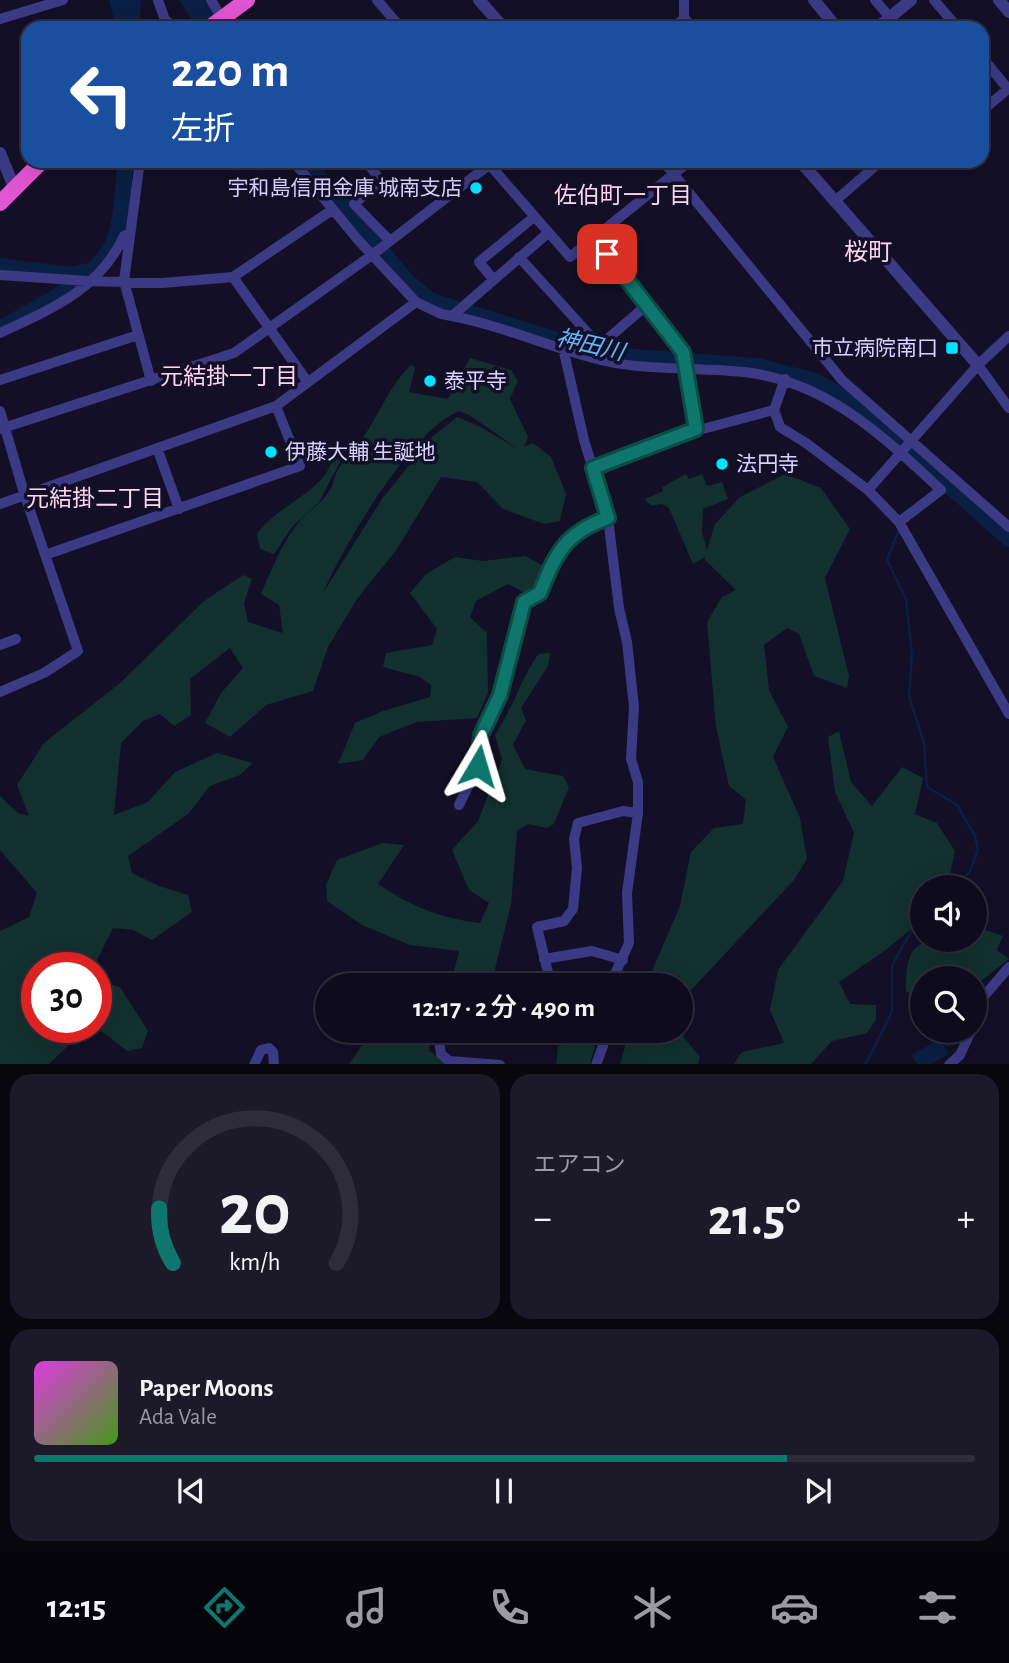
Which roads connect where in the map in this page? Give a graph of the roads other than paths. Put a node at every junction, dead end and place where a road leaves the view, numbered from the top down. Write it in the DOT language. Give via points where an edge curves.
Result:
graph roads {
  1 [pos="63,0"];
  2 [pos="158,0"];
  3 [pos="211,0"];
  4 [pos="247,0"];
  5 [pos="377,0"];
  6 [pos="480,0"];
  7 [pos="684,0"];
  8 [pos="814,0"];
  9 [pos="875,0"];
  10 [pos="911,0"];
  11 [pos="934,0"];
  12 [pos="999,0"];
  13 [pos="1009,12"];
  14 [pos="890,17"];
  15 [pos="0,19"];
  16 [pos="162,21"];
  17 [pos="218,21"];
  18 [pos="222,21"];
  19 [pos="395,21"];
  20 [pos="498,21"];
  21 [pos="688,21"];
  22 [pos="831,21"];
  23 [pos="885,21"];
  24 [pos="893,21"];
  25 [pos="952,21"];
  26 [pos="989,65"];
  27 [pos="1009,88"];
  28 [pos="989,105"];
  29 [pos="0,153"];
  30 [pos="34,168"];
  31 [pos="139,168"];
  32 [pos="299,168"];
  33 [pos="371,168"];
  34 [pos="484,168"];
  35 [pos="495,168"];
  36 [pos="669,168"];
  37 [pos="681,168"];
  38 [pos="806,168"];
  39 [pos="873,168"];
  40 [pos="674,174"];
  41 [pos="14,187"];
  42 [pos="835,201"];
  43 [pos="0,203"];
  44 [pos="332,210"];
  45 [pos="534,216"];
  46 [pos="548,233"];
  47 [pos="129,234"];
  48 [pos="594,238"];
  49 [pos="387,242"];
  50 [pos="373,254"];
  51 [pos="519,257"];
  52 [pos="0,275"];
  53 [pos="233,277"];
  54 [pos="493,279"];
  55 [pos="90,281"];
  56 [pos="124,281"];
  57 [pos="416,302"];
  58 [pos="648,304"];
  59 [pos="455,312"];
  60 [pos="270,329"];
  61 [pos="0,333"];
  62 [pos="138,335"];
  63 [pos="1009,336"];
  64 [pos="563,348"];
  65 [pos="978,365"];
  66 [pos="685,366"];
  67 [pos="785,379"];
  68 [pos="0,380"];
  69 [pos="151,380"];
  70 [pos="307,381"];
  71 [pos="276,406"];
  72 [pos="1009,408"];
  73 [pos="774,410"];
  74 [pos="0,411"];
  75 [pos="2,428"];
  76 [pos="696,429"];
  77 [pos="905,445"];
  78 [pos="157,448"];
  79 [pos="593,468"];
  80 [pos="868,490"];
  81 [pos="24,493"];
  82 [pos="0,504"];
  83 [pos="179,509"];
  84 [pos="608,518"];
  85 [pos="899,522"];
  86 [pos="1009,527"];
  87 [pos="45,555"];
  88 [pos="16,639"];
  89 [pos="0,645"];
  90 [pos="0,692"];
  91 [pos="1006,700"];
  92 [pos="1009,714"];
  93 [pos="459,805"];
  94 [pos="638,813"];
  95 [pos="544,959"];
  96 [pos="623,960"];
  97 [pos="1009,967"];
  98 [pos="548,973"];
  99 [pos="616,973"];
  100 [pos="987,993"];
  101 [pos="439,1043"];
  102 [pos="602,1043"];
  103 [pos="966,1043"];
  104 [pos="254,1064"];
  105 [pos="274,1064"];
  106 [pos="487,1064"];
  107 [pos="596,1064"];
  108 [pos="950,1064"];
  1 -- 15 [label="street"];
  2 -- 16 [label="street"];
  3 -- 17 [label="street"];
  4 -- 18 [label="highway"];
  5 -- 19 [label="street"];
  6 -- 20 [label="street"];
  7 -- 21 [label="street"];
  8 -- 22 [label="street"];
  9 -- 14 [label="street"];
  10 -- 14 [label="street"];
  11 -- 25 [label="street"];
  12 -- 13 [label="street"];
  14 -- 23 [label="street"];
  14 -- 24 [label="street"];
  26 -- 27 [label="street"];
  27 -- 28 [label="street"];
  29 -- 41 [label="street"];
  30 -- 41 [label="highway"];
  31 -- 47 [label="street"];
  32 -- 44 [label="street"];
  33 -- 49 [label="street" via="381,181 354,204"];
  34 -- 49 [label="street"];
  35 -- 45 [label="street"];
  36 -- 40 [label="street"];
  37 -- 40 [label="street"];
  38 -- 42 [label="street"];
  39 -- 42 [label="street"];
  40 -- 48 [label="street"];
  40 -- 77 [label="street" via="842,380"];
  41 -- 43 [label="highway"];
  42 -- 65 [label="street"];
  44 -- 50 [label="street"];
  44 -- 53 [label="street"];
  45 -- 46 [label="street"];
  45 -- 54 [label="street" via="479,262"];
  46 -- 48 [label="street" via="570,257"];
  46 -- 51 [label="street"];
  47 -- 55 [label="street" via="105,270"];
  47 -- 56 [label="street"];
  48 -- 58 [label="street"];
  49 -- 50 [label="street"];
  50 -- 57 [label="street"];
  50 -- 60 [label="street"];
  51 -- 54 [label="street"];
  51 -- 58 [label="street" via="596,342 605,341"];
  52 -- 55 [label="street"];
  53 -- 56 [label="street"];
  53 -- 60 [label="street"];
  54 -- 59 [label="street"];
  55 -- 56 [label="street"];
  55 -- 61 [label="street"];
  56 -- 62 [label="street"];
  57 -- 59 [label="street" via="441,314"];
  57 -- 70 [label="street"];
  58 -- 66 [label="street"];
  59 -- 64 [label="street"];
  60 -- 69 [label="street" via="234,353"];
  60 -- 70 [label="street"];
  62 -- 68 [label="street"];
  62 -- 69 [label="street"];
  63 -- 65 [label="street"];
  64 -- 66 [label="street" via="606,361"];
  64 -- 79 [label="street"];
  65 -- 72 [label="street"];
  65 -- 77 [label="street"];
  66 -- 67 [label="street"];
  66 -- 76 [label="street"];
  67 -- 73 [label="street"];
  67 -- 77 [label="street" via="837,403"];
  69 -- 75 [label="street"];
  70 -- 71 [label="street" via="303,389"];
  71 -- 78 [label="street"];
  71 -- 83 [label="street" via="300,466"];
  73 -- 76 [label="street"];
  73 -- 80 [label="street" via="780,428"];
  74 -- 75 [label="street"];
  75 -- 81 [label="street"];
  76 -- 79 [label="street"];
  77 -- 80 [label="street"];
  77 -- 85 [label="street" via="941,490"];
  77 -- 86 [label="street"];
  78 -- 81 [label="street"];
  78 -- 83 [label="street"];
  79 -- 84 [label="street"];
  80 -- 85 [label="street"];
  81 -- 82 [label="street"];
  81 -- 87 [label="street"];
  83 -- 87 [label="street"];
  84 -- 93 [label="street" via="586,525 572,536 553,561 540,593 524,602 500,695 481,735 478,766"];
  84 -- 94 [label="street" via="634,707 631,759 638,782"];
  85 -- 91 [label="street"];
  87 -- 90 [label="street" via="78,651 44,673"];
  88 -- 89 [label="street"];
  91 -- 92 [label="street"];
  94 -- 95 [label="street" via="623,811 578,823 573,909 564,921 537,927"];
  94 -- 96 [label="street" via="627,893 629,943"];
  95 -- 96 [label="street" via="592,951"];
  95 -- 98 [label="street"];
  96 -- 99 [label="street"];
  97 -- 100 [label="street"];
  101 -- 106 [label="street" via="441,1054 449,1061"];
  102 -- 107 [label="street"];
  103 -- 108 [label="street"];
  104 -- 105 [label="street" via="261,1049 269,1048"];
}
